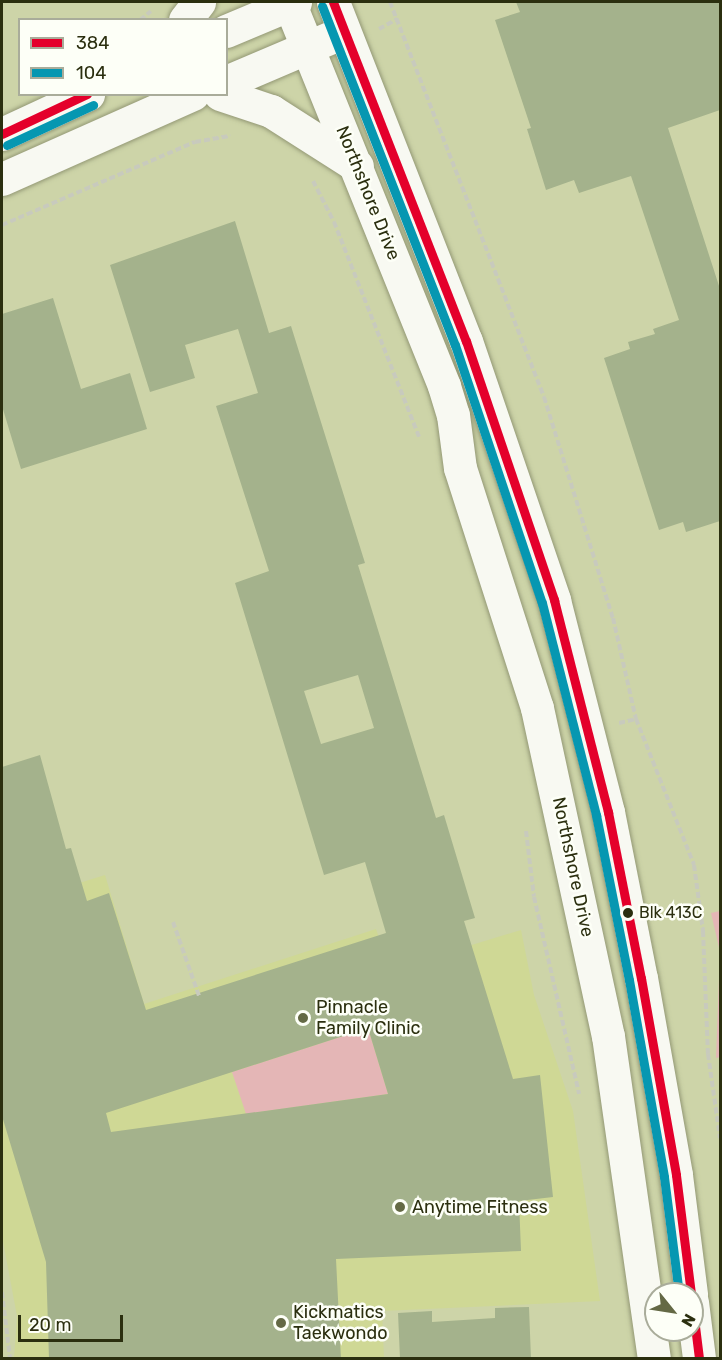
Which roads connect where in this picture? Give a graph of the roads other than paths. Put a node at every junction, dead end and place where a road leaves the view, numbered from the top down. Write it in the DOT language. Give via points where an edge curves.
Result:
graph roads {
  1 [pos="199,2"];
  2 [pos="292,2"];
  3 [pos="333,2"];
  4 [pos="187,18"];
  5 [pos="228,30"];
  6 [pos="347,31"];
  7 [pos="308,46"];
  8 [pos="228,81"];
  9 [pos="84,96"];
  10 [pos="189,96"];
  11 [pos="226,96"];
  12 [pos="2,134"];
  13 [pos="357,166"];
  14 [pos="2,179"];
  15 [pos="474,372"];
  16 [pos="444,386"];
  17 [pos="689,1282"];
  18 [pos="697,1342"];
  19 [pos="654,1359"];
  20 [pos="699,1359"];
  1 -- 4 [label="street"];
  2 -- 5 [label="street"];
  2 -- 7 [label="street, Northshore Drive"];
  3 -- 6 [label="street, Northshore Drive"];
  6 -- 7 [label="street"];
  6 -- 15 [label="street, Northshore Drive" via="466,341"];
  7 -- 8 [label="street" via="267,68"];
  7 -- 13 [label="street, Northshore Drive"];
  9 -- 12 [label="street"];
  10 -- 14 [label="street"];
  11 -- 13 [label="street" via="271,111"];
  13 -- 16 [label="street, Northshore Drive"];
  15 -- 16 [label="street"];
  15 -- 17 [label="street, Northshore Drive" via="554,600 608,812 674,1164"];
  16 -- 19 [label="street, Northshore Drive" via="460,468 537,708 581,896 613,1063"];
  18 -- 20 [label="street"];
}
